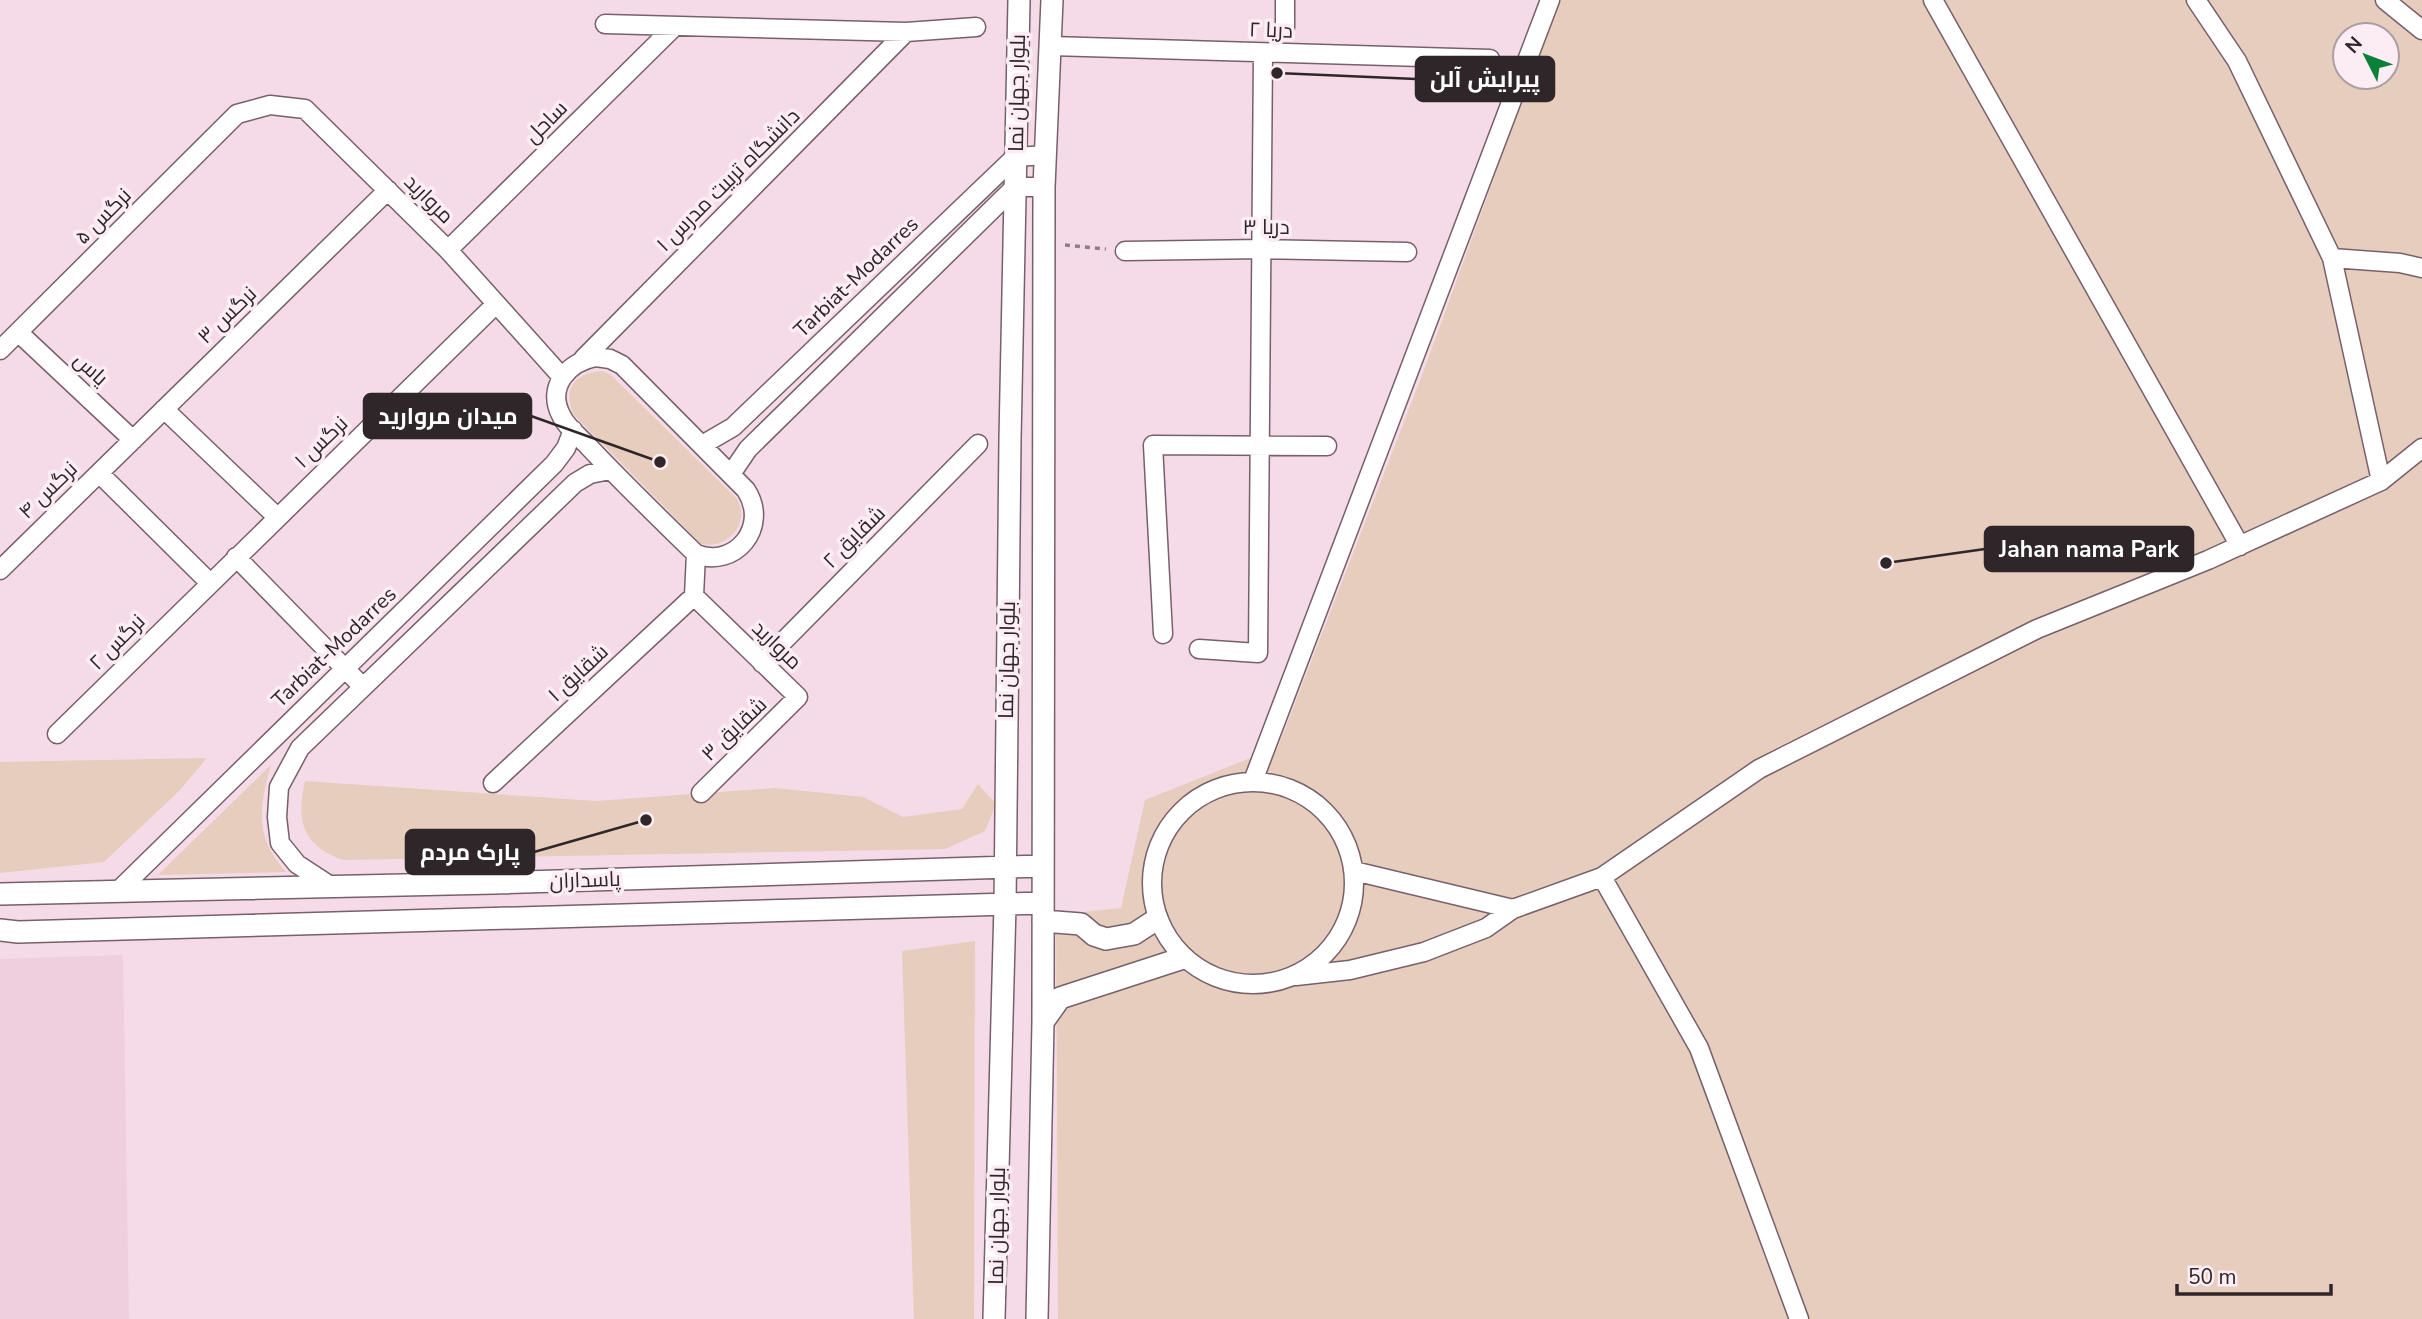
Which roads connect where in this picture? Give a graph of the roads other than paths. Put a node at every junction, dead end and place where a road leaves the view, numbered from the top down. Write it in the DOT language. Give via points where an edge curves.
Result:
graph roads {
  1 [pos="1019,0"];
  2 [pos="1052,0"];
  3 [pos="1285,0"];
  4 [pos="1550,0"];
  5 [pos="1933,0"];
  6 [pos="2196,0"];
  7 [pos="2385,0"];
  8 [pos="605,24"];
  9 [pos="676,26"];
  10 [pos="976,27"];
  11 [pos="1285,28"];
  12 [pos="2422,30"];
  13 [pos="906,32"];
  14 [pos="1051,46"];
  15 [pos="1263,53"];
  16 [pos="1490,59"];
  17 [pos="237,114"];
  18 [pos="1046,155"];
  19 [pos="1015,157"];
  20 [pos="1015,187"];
  21 [pos="1044,187"];
  22 [pos="388,190"];
  23 [pos="1261,249"];
  24 [pos="448,250"];
  25 [pos="1125,250"];
  26 [pos="1407,252"];
  27 [pos="2332,257"];
  28 [pos="2422,268"];
  29 [pos="495,305"];
  30 [pos="18,332"];
  31 [pos="0,350"];
  32 [pos="583,359"];
  33 [pos="562,377"];
  34 [pos="164,409"];
  35 [pos="573,430"];
  36 [pos="133,440"];
  37 [pos="978,444"];
  38 [pos="702,445"];
  39 [pos="1260,446"];
  40 [pos="1327,446"];
  41 [pos="2422,448"];
  42 [pos="610,470"];
  43 [pos="99,473"];
  44 [pos="731,474"];
  45 [pos="2381,481"];
  46 [pos="277,517"];
  47 [pos="2240,546"];
  48 [pos="696,554"];
  49 [pos="236,557"];
  50 [pos="0,570"];
  51 [pos="209,582"];
  52 [pos="694,596"];
  53 [pos="1163,634"];
  54 [pos="1199,649"];
  55 [pos="762,663"];
  56 [pos="344,668"];
  57 [pos="363,687"];
  58 [pos="799,698"];
  59 [pos="57,734"];
  60 [pos="1253,781"];
  61 [pos="493,783"];
  62 [pos="701,793"];
  63 [pos="1043,866"];
  64 [pos="1004,868"];
  65 [pos="1354,871"];
  66 [pos="1602,877"];
  67 [pos="495,883"];
  68 [pos="329,886"];
  69 [pos="118,891"];
  70 [pos="0,894"];
  71 [pos="1005,905"];
  72 [pos="1513,909"];
  73 [pos="1043,912"];
  74 [pos="492,919"];
  75 [pos="1157,919"];
  76 [pos="0,930"];
  77 [pos="1183,958"];
  78 [pos="1296,976"];
  79 [pos="1043,1023"];
  80 [pos="994,1319"];
  81 [pos="1037,1319"];
  82 [pos="1799,1319"];
  1 -- 19 [label="street, بلوار جهان نما"];
  2 -- 14 [label="street, بلوار جهان نما"];
  3 -- 11 [label="street"];
  4 -- 60 [label="street"];
  5 -- 47 [label="street"];
  6 -- 27 [label="street" via="2237,61"];
  7 -- 12 [label="street"];
  8 -- 9 [label="street"];
  9 -- 13 [label="street"];
  9 -- 24 [label="street, ساحل"];
  10 -- 13 [label="street"];
  13 -- 32 [label="street, ۱ دانشگاه تربیت مدرس"];
  14 -- 15 [label="street, دریا ۲"];
  14 -- 18 [label="street, بلوار جهان نما"];
  15 -- 16 [label="street, دریا ۲"];
  15 -- 23 [label="street"];
  17 -- 22 [label="street, مروارید" via="270,105 305,109"];
  17 -- 30 [label="street, ۵ نرگس"];
  18 -- 19 [label="street"];
  18 -- 21 [label="street, بلوار جهان نما"];
  19 -- 20 [label="street, بلوار جهان نما"];
  19 -- 38 [label="street, Tarbiat-Modarres" via="733,427"];
  20 -- 21 [label="street"];
  20 -- 44 [label="street" via="748,449"];
  20 -- 64 [label="street, بلوار جهان نما"];
  21 -- 63 [label="street, بلوار جهان نما"];
  22 -- 24 [label="street, مروارید"];
  22 -- 34 [label="street, نرگس ۳"];
  23 -- 25 [label="street, دریا ۳"];
  23 -- 26 [label="street, دریا ۳"];
  23 -- 39 [label="street"];
  24 -- 29 [label="street, مروارید"];
  27 -- 28 [label="street"];
  27 -- 45 [label="street"];
  29 -- 33 [label="street, مروارید"];
  29 -- 46 [label="street, نرگس ۱"];
  30 -- 31 [label="street, ۵ نرگس"];
  30 -- 36 [label="street, یاس"];
  32 -- 33 [label="street, ۱ دانشگاه تربیت مدرس"];
  32 -- 38 [label="street" via="610,359 622,365"];
  33 -- 35 [label="street" via="557,404"];
  34 -- 36 [label="street, نرگس ۳"];
  34 -- 46 [label="street"];
  35 -- 42 [label="street"];
  35 -- 56 [label="street, Tarbiat-Modarres" via="554,464"];
  36 -- 43 [label="street, نرگس ۳"];
  37 -- 55 [label="street, شقایق ۲"];
  38 -- 44 [label="street"];
  39 -- 40 [label="street"];
  39 -- 53 [label="street" via="1153,445"];
  39 -- 54 [label="street" via="1258,653"];
  41 -- 45 [label="street"];
  42 -- 48 [label="street"];
  42 -- 57 [label="street" via="575,483"];
  43 -- 50 [label="street, نرگس ۴"];
  43 -- 51 [label="street"];
  44 -- 48 [label="street" via="753,500 755,524 750,536 731,551 708,559"];
  45 -- 47 [label="street"];
  46 -- 49 [label="street, نرگس ۱"];
  47 -- 66 [label="street" via="2037,629 1759,769"];
  48 -- 52 [label="street"];
  49 -- 51 [label="street, نرگس ۱"];
  49 -- 56 [label="street"];
  51 -- 59 [label="street, نرگس ۲"];
  52 -- 55 [label="street, مروارید"];
  52 -- 61 [label="street, شقایق ۱"];
  55 -- 58 [label="street, مروارید"];
  56 -- 57 [label="street"];
  56 -- 69 [label="street, Tarbiat-Modarres"];
  57 -- 68 [label="street" via="300,748 279,787 281,843 297,864"];
  58 -- 62 [label="street, شقایق ۳"];
  60 -- 65 [label="street" via="1282,785 1309,798 1331,817 1347,842"];
  60 -- 75 [label="street" via="1225,785 1199,796 1178,814 1162,837 1152,864 1151,892"];
  63 -- 64 [label="street, پاسداران"];
  63 -- 73 [label="street, بلوار جهان نما"];
  64 -- 67 [label="street, پاسداران"];
  64 -- 71 [label="street, بلوار جهان نما"];
  65 -- 72 [label="street"];
  65 -- 78 [label="street" via="1353,903 1342,933 1322,958"];
  66 -- 72 [label="street"];
  66 -- 82 [label="street" via="1699,1048"];
  67 -- 68 [label="street, پاسداران"];
  67 -- 74 [label="street"];
  68 -- 69 [label="street, پاسداران"];
  69 -- 70 [label="street, پاسداران"];
  71 -- 73 [label="street, پاسداران"];
  71 -- 74 [label="street, پاسداران"];
  71 -- 80 [label="street, بلوار جهان نما"];
  72 -- 78 [label="street" via="1486,928 1424,952 1350,970"];
  73 -- 75 [label="street, پاسداران" via="1081,924 1106,939 1135,934"];
  73 -- 79 [label="street, بلوار جهان نما"];
  74 -- 76 [label="street, پاسداران"];
  75 -- 77 [label="street"];
  77 -- 78 [label="street" via="1208,975 1237,984 1267,984"];
  77 -- 79 [label="street" via="1060,998"];
  79 -- 81 [label="street, بلوار جهان نما"];
}
